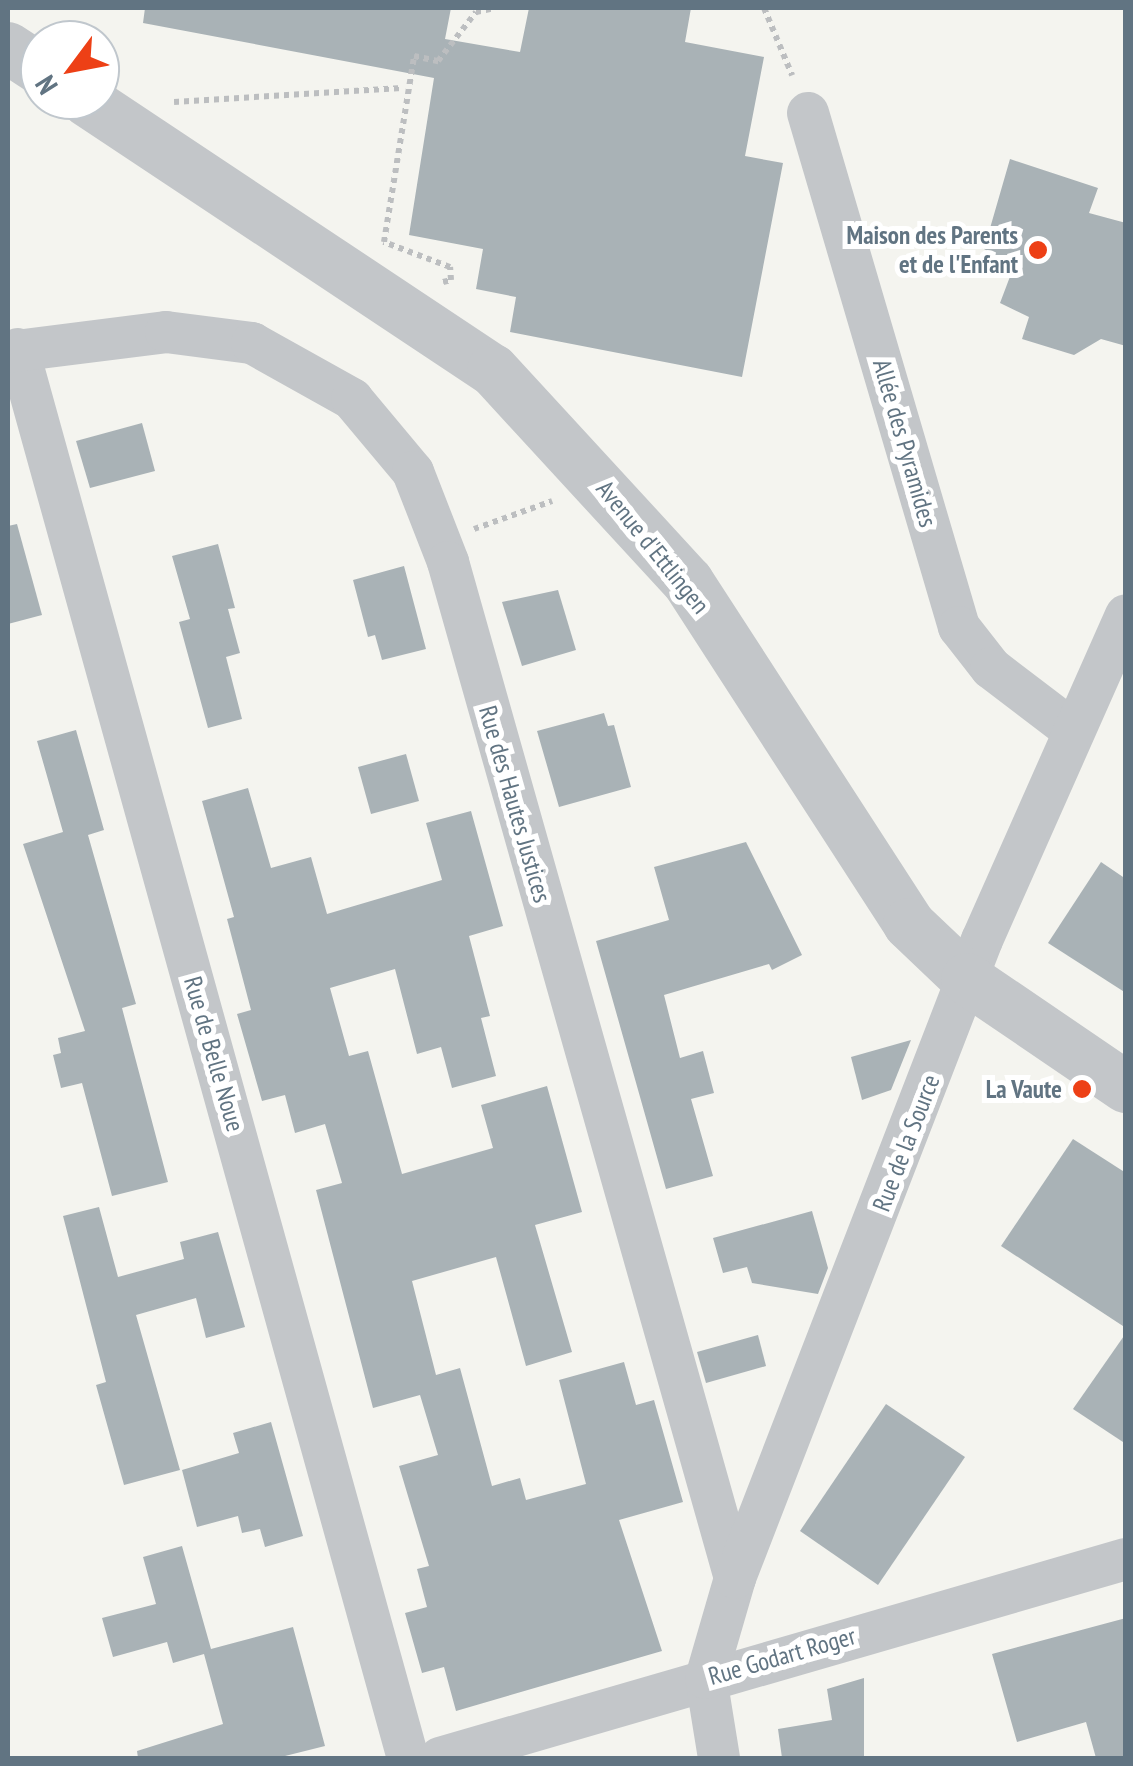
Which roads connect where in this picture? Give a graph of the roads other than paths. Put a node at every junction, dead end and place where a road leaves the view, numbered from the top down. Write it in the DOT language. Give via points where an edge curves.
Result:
graph roads {
  1 [pos="808,113"];
  2 [pos="115,120"];
  3 [pos="13,350"];
  4 [pos="1126,615"];
  5 [pos="1071,729"];
  6 [pos="967,979"];
  7 [pos="1126,1087"];
  8 [pos="1126,1559"];
  9 [pos="736,1578"];
  10 [pos="706,1678"];
  11 [pos="714,1752"];
  12 [pos="408,1758"];
  13 [pos="440,1758"];
  1 -- 5 [label="street, Allée des Pyramides" via="959,627 991,668"];
  2 -- 6 [label="street, Avenue d'Ettlingen" via="493,370 688,582 908,924"];
  3 -- 9 [label="street, Rue des Hautes Justices" via="166,332 252,342 352,399 413,472 448,562"];
  3 -- 12 [label="street, Rue de Belle Noue"];
  4 -- 5 [label="street, Rue de la Source"];
  5 -- 6 [label="street, Rue de la Source"];
  6 -- 7 [label="street, Avenue d'Ettlingen"];
  6 -- 9 [label="street, Rue de la Source"];
  8 -- 10 [label="street, Rue Godart Roger"];
  9 -- 10 [label="street, Rue de la Source"];
  10 -- 11 [label="street"];
  10 -- 13 [label="street, Rue Godart Roger"];
}
